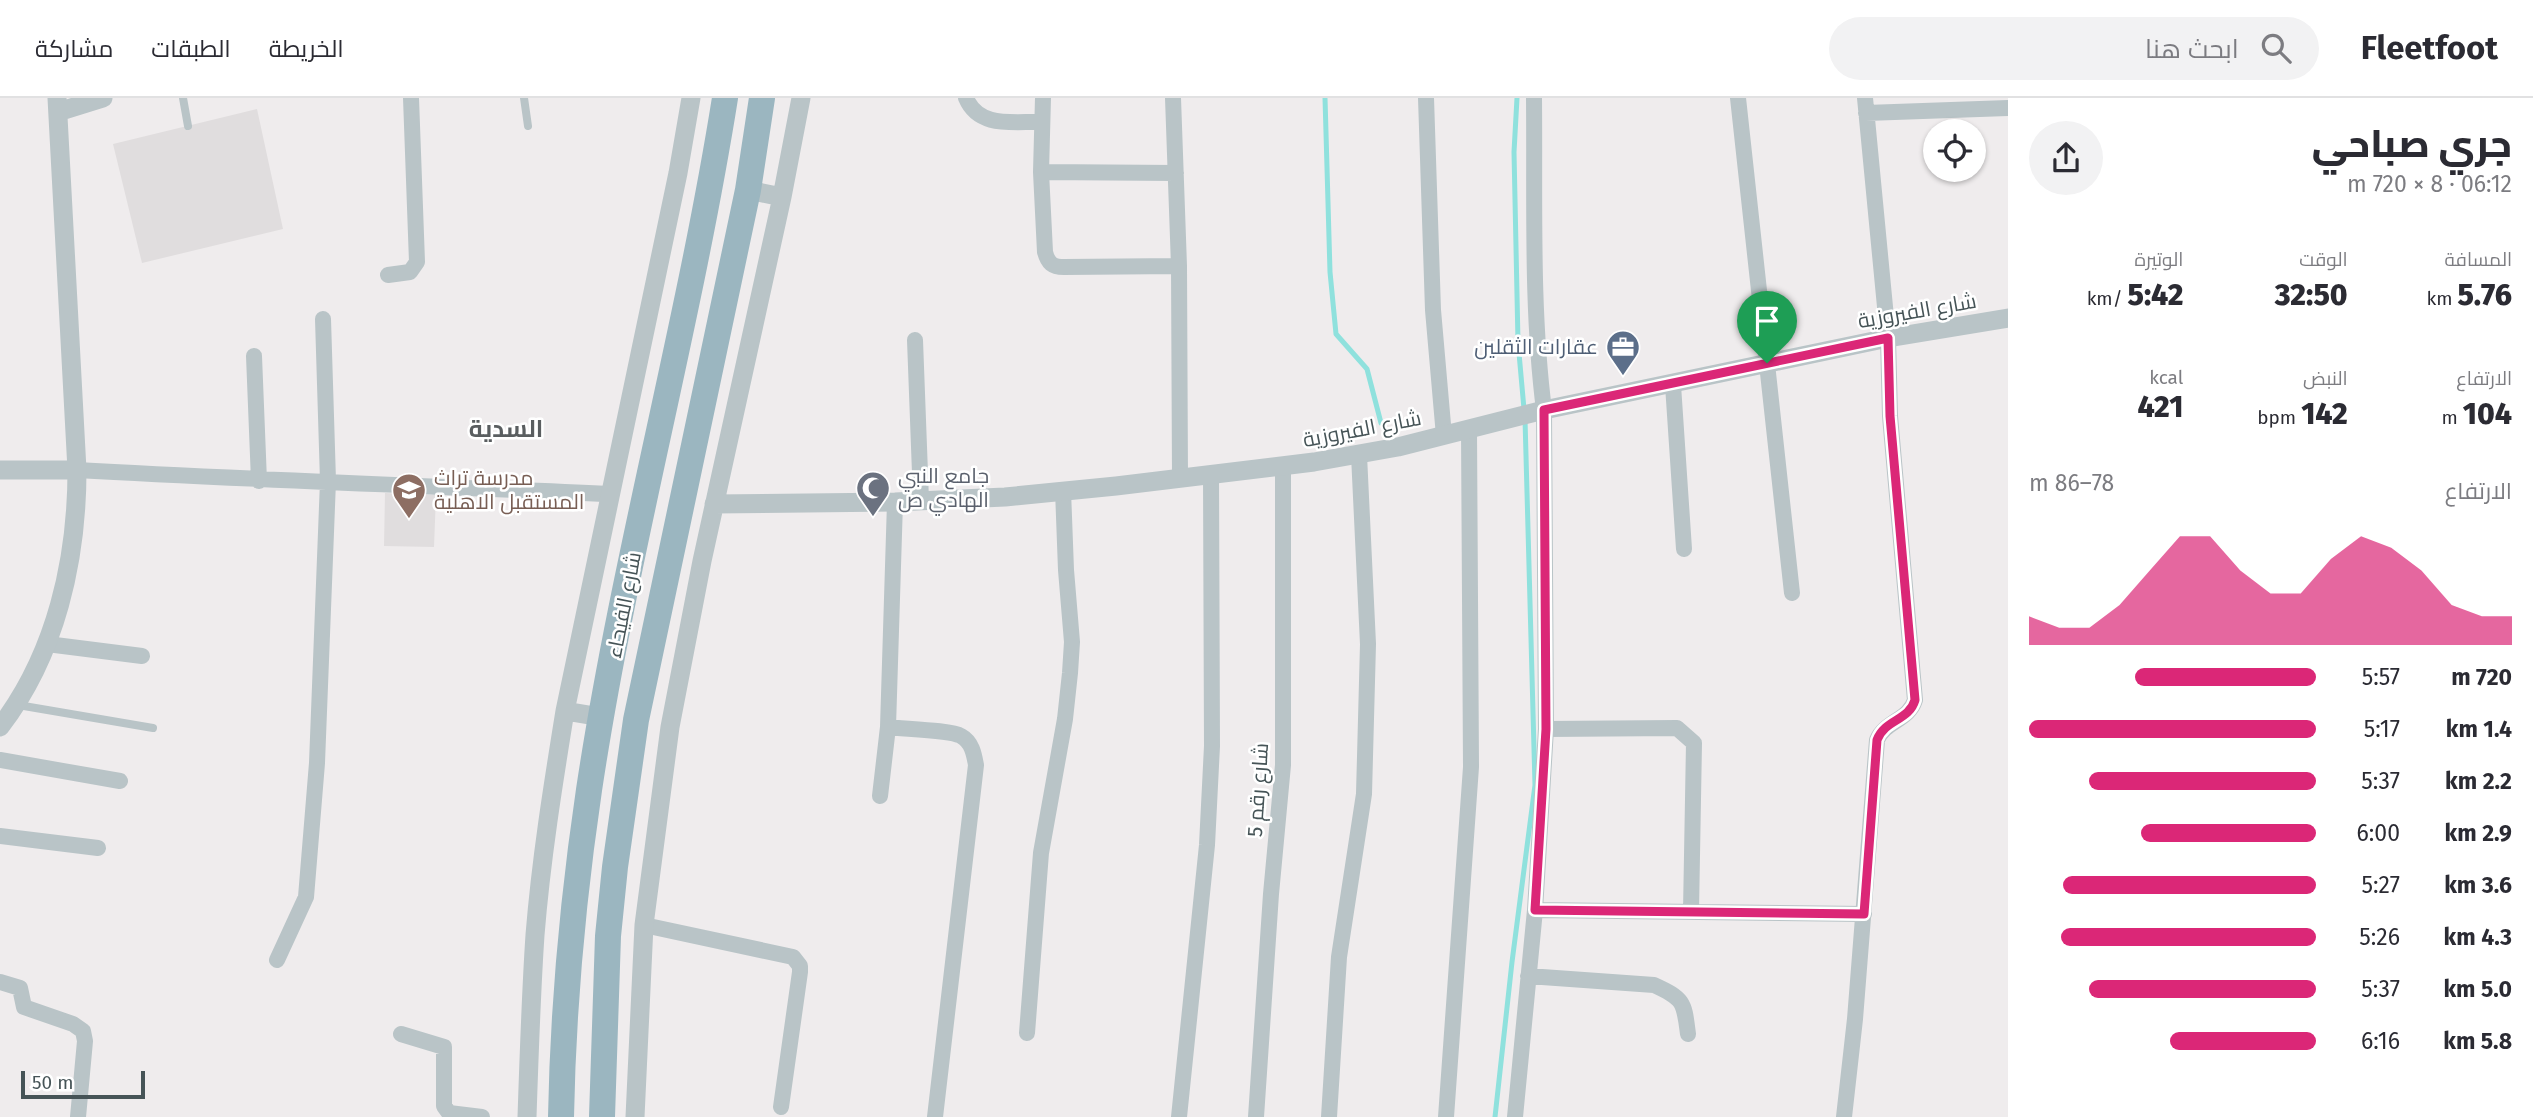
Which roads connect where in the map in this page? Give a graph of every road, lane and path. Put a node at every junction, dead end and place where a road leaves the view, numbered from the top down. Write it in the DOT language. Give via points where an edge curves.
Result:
graph roads {
  1 [pos="103,98"];
  2 [pos="183,98"];
  3 [pos="411,98"];
  4 [pos="524,98"];
  5 [pos="691,98"];
  6 [pos="725,98"];
  7 [pos="762,98"];
  8 [pos="801,98"];
  9 [pos="966,98"];
  10 [pos="1043,98"];
  11 [pos="1173,98"];
  12 [pos="1426,98"];
  13 [pos="1534,98"];
  14 [pos="1738,98"];
  15 [pos="58,105"];
  16 [pos="1866,106"];
  17 [pos="2008,108"];
  18 [pos="1042,122"];
  19 [pos="188,126"];
  20 [pos="528,126"];
  21 [pos="1041,172"];
  22 [pos="678,173"];
  23 [pos="1176,173"];
  24 [pos="712,179"];
  25 [pos="748,190"];
  26 [pos="782,197"];
  27 [pos="1179,266"];
  28 [pos="387,275"];
  29 [pos="2008,318"];
  30 [pos="323,319"];
  31 [pos="1888,338"];
  32 [pos="915,340"];
  33 [pos="254,356"];
  34 [pos="1767,363"];
  35 [pos="1673,385"];
  36 [pos="1531,414"];
  37 [pos="1468,430"];
  38 [pos="1444,436"];
  39 [pos="1359,455"];
  40 [pos="1283,465"];
  41 [pos="651,469"];
  42 [pos="0,470"];
  43 [pos="78,470"];
  44 [pos="1211,475"];
  45 [pos="688,477"];
  46 [pos="1180,479"];
  47 [pos="259,481"];
  48 [pos="328,481"];
  49 [pos="1063,491"];
  50 [pos="609,494"];
  51 [pos="922,500"];
  52 [pos="895,502"];
  53 [pos="714,504"];
  54 [pos="1684,549"];
  55 [pos="1792,593"];
  56 [pos="47,644"];
  57 [pos="142,656"];
  58 [pos="15,705"];
  59 [pos="565,711"];
  60 [pos="601,717"];
  61 [pos="636,720"];
  62 [pos="0,727"];
  63 [pos="670,727"];
  64 [pos="888,727"];
  65 [pos="153,728"];
  66 [pos="1546,729"];
  67 [pos="0,760"];
  68 [pos="120,782"];
  69 [pos="880,796"];
  70 [pos="0,836"];
  71 [pos="98,848"];
  72 [pos="1535,910"];
  73 [pos="1691,912"];
  74 [pos="1864,914"];
  75 [pos="644,925"];
  76 [pos="277,960"];
  77 [pos="1528,976"];
  78 [pos="0,982"];
  79 [pos="1027,1032"];
  80 [pos="401,1034"];
  81 [pos="1688,1034"];
  82 [pos="780,1107"];
  83 [pos="78,1117"];
  84 [pos="482,1117"];
  85 [pos="527,1117"];
  86 [pos="561,1117"];
  87 [pos="602,1117"];
  88 [pos="635,1117"];
  89 [pos="934,1117"];
  90 [pos="1179,1117"];
  91 [pos="1256,1117"];
  92 [pos="1329,1117"];
  93 [pos="1446,1117"];
  94 [pos="1515,1117"];
  95 [pos="1844,1117"];
  1 -- 15 [label="street"];
  2 -- 19 [label="lane"];
  3 -- 28 [label="street" via="417,262 410,272"];
  4 -- 20 [label="lane"];
  5 -- 22 [label="street"];
  6 -- 24 [label="highway, شارع الفيحاء"];
  7 -- 25 [label="highway, شارع الفيحاء"];
  8 -- 26 [label="street"];
  9 -- 18 [label="street" via="983,119"];
  10 -- 18 [label="street"];
  11 -- 23 [label="street"];
  12 -- 38 [label="street" via="1433,310"];
  13 -- 36 [label="street" via="1538,360"];
  14 -- 34 [label="street"];
  15 -- 43 [label="street"];
  16 -- 17 [label="street"];
  16 -- 31 [label="street"];
  18 -- 21 [label="street"];
  21 -- 23 [label="street"];
  21 -- 27 [label="street" via="1045,252 1055,267"];
  22 -- 24 [label="street"];
  22 -- 50 [label="street"];
  23 -- 27 [label="street"];
  24 -- 41 [label="highway, شارع الفيحاء"];
  25 -- 26 [label="street"];
  25 -- 45 [label="highway, شارع الفيحاء"];
  26 -- 53 [label="street"];
  27 -- 46 [label="street"];
  29 -- 31 [label="street, شارع الفيروزية"];
  30 -- 48 [label="street"];
  31 -- 34 [label="street, شارع الفيروزية"];
  31 -- 74 [label="street" via="1890,416 1915,700 1913,708 1881,730 1877,740"];
  32 -- 51 [label="street"];
  33 -- 47 [label="street"];
  34 -- 35 [label="street, شارع الفيروزية"];
  34 -- 55 [label="street"];
  35 -- 36 [label="street, شارع الفيروزية"];
  35 -- 54 [label="street"];
  36 -- 37 [label="street, شارع الفيروزية"];
  36 -- 66 [label="street"];
  37 -- 38 [label="street, شارع الفيروزية"];
  37 -- 93 [label="street" via="1471,767"];
  38 -- 39 [label="street, شارع الفيروزية"];
  39 -- 40 [label="street, شارع الفيروزية"];
  39 -- 92 [label="street" via="1368,644 1364,794 1339,957"];
  40 -- 44 [label="street, شارع الفيروزية"];
  40 -- 91 [label="street, شارع رقم 5" via="1283,765"];
  41 -- 45 [label="highway"];
  41 -- 60 [label="highway, شارع الفيحاء"];
  42 -- 43 [label="street"];
  43 -- 47 [label="street"];
  43 -- 56 [label="street" via="70,562"];
  44 -- 46 [label="street, شارع الفيروزية"];
  44 -- 90 [label="street" via="1212,746 1207,845"];
  45 -- 61 [label="highway, شارع الفيحاء"];
  46 -- 49 [label="street, شارع الفيروزية"];
  47 -- 48 [label="street"];
  48 -- 50 [label="street"];
  48 -- 76 [label="street" via="317,763 306,897"];
  49 -- 51 [label="street, شارع الفيروزية"];
  49 -- 79 [label="street" via="1070,673 1041,853"];
  50 -- 59 [label="street"];
  51 -- 52 [label="street, شارع الفيروزية"];
  52 -- 53 [label="street, شارع الفيروزية"];
  52 -- 64 [label="street"];
  53 -- 63 [label="street"];
  56 -- 57 [label="street"];
  56 -- 58 [label="street"];
  58 -- 62 [label="street"];
  58 -- 65 [label="lane"];
  59 -- 60 [label="street"];
  59 -- 85 [label="street" via="536,931"];
  60 -- 86 [label="highway, شارع الفيحاء" via="571,936"];
  61 -- 63 [label="street"];
  61 -- 87 [label="highway, شارع الفيحاء" via="608,936"];
  63 -- 75 [label="street"];
  64 -- 69 [label="street"];
  64 -- 89 [label="street" via="960,734 969,742 976,765"];
  66 -- 72 [label="street"];
  66 -- 73 [label="street" via="1677,728 1694,743"];
  67 -- 68 [label="street"];
  70 -- 71 [label="street"];
  72 -- 73 [label="street"];
  72 -- 77 [label="street"];
  73 -- 74 [label="street"];
  74 -- 95 [label="street"];
  75 -- 82 [label="street" via="798,961"];
  75 -- 88 [label="street"];
  77 -- 81 [label="street" via="1654,985 1684,1005"];
  77 -- 94 [label="street"];
  78 -- 83 [label="street" via="19,988 24,1007 83,1031"];
  80 -- 84 [label="street" via="444,1047 446,1110"];
}
